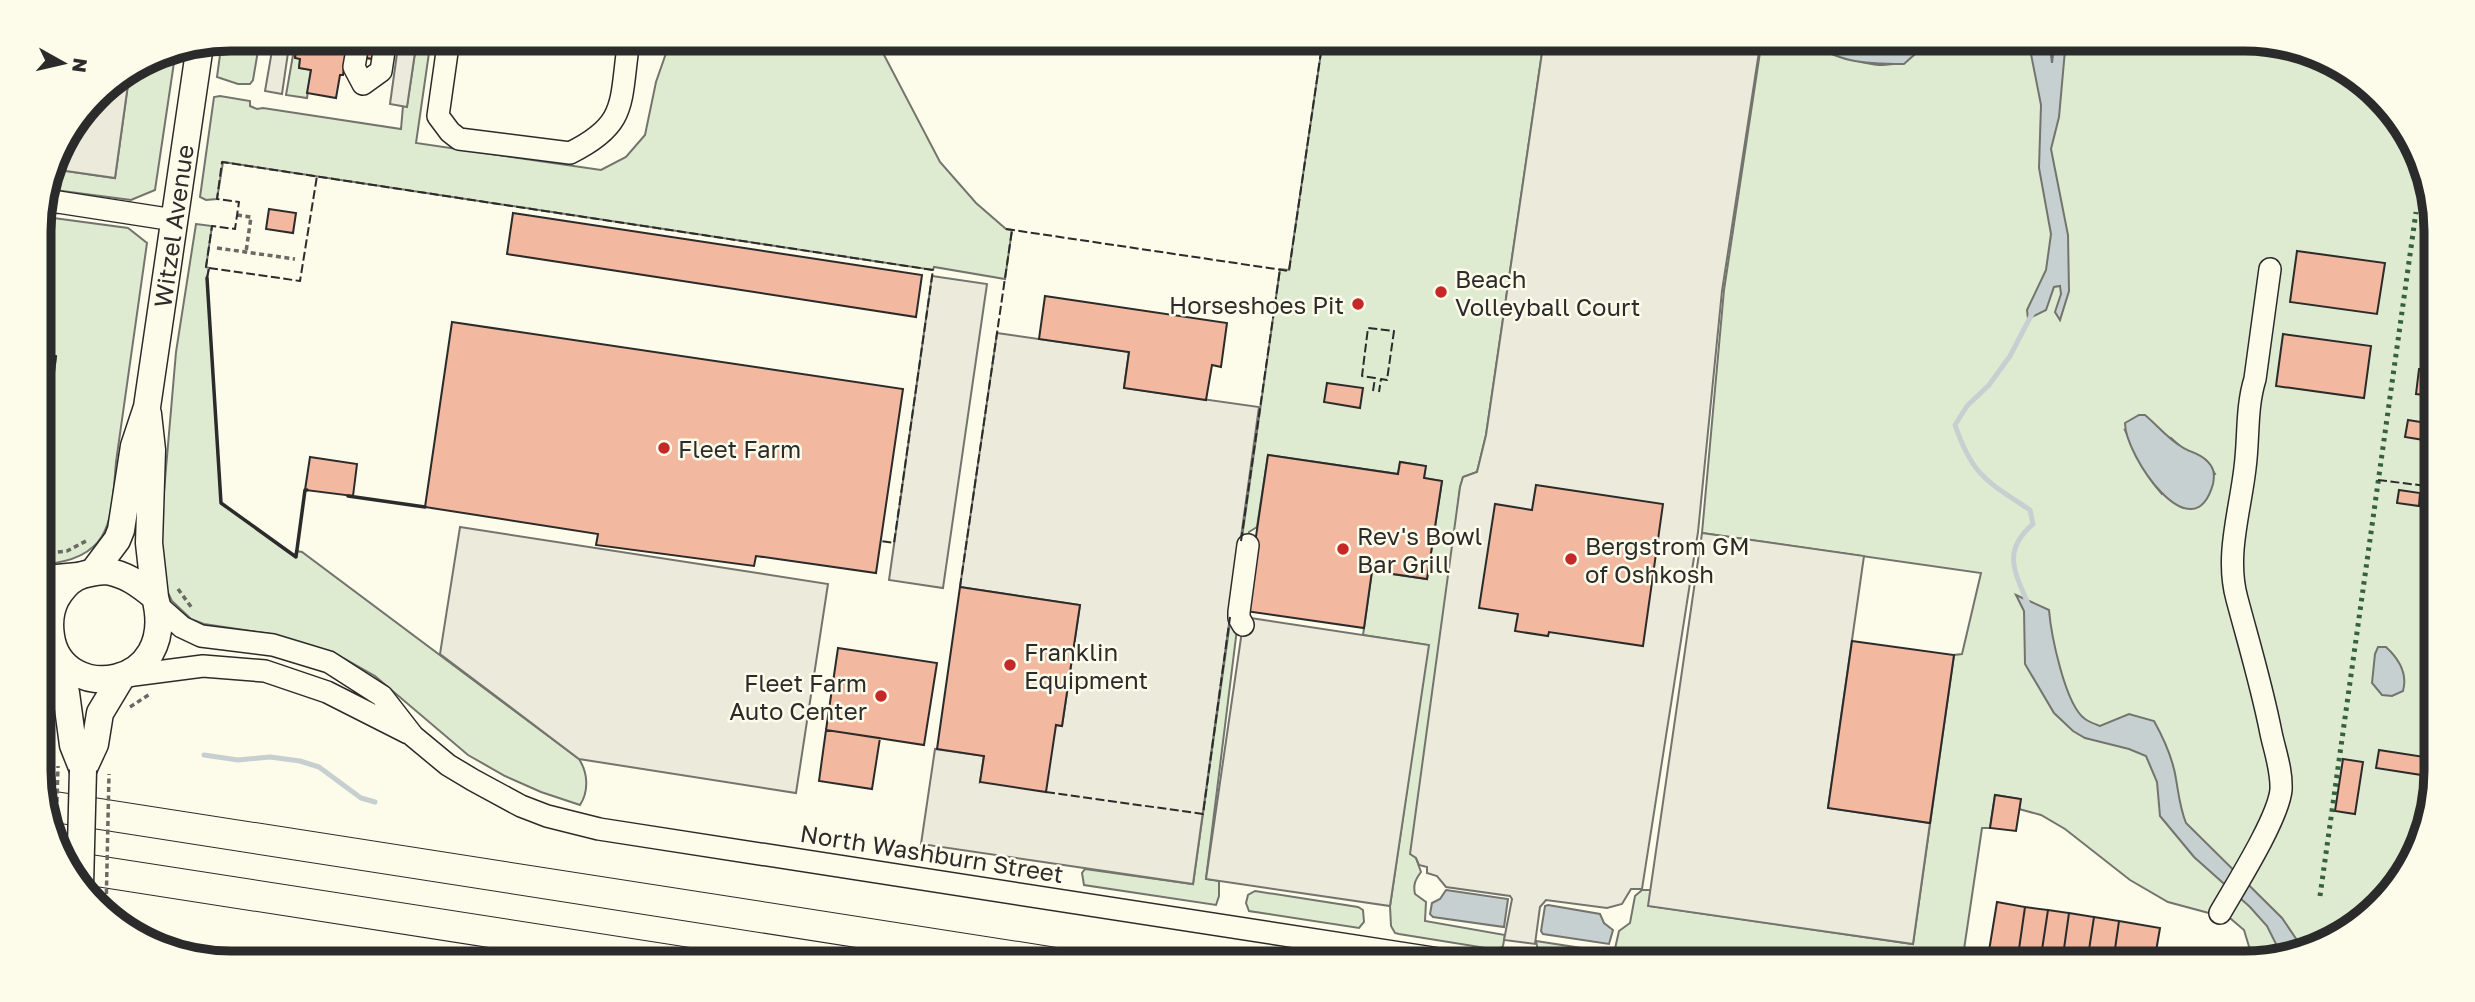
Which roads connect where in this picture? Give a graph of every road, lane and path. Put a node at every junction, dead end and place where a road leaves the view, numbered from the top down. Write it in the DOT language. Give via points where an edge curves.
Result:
graph roads {
  1 [pos="357,51"];
  2 [pos="368,51"];
  3 [pos="384,51"];
  4 [pos="447,51"];
  5 [pos="627,51"];
  6 [pos="199,54"];
  7 [pos="363,84"];
  8 [pos="53,202"];
  9 [pos="237,215"];
  10 [pos="174,220"];
  11 [pos="217,248"];
  12 [pos="246,252"];
  13 [pos="295,259"];
  14 [pos="2270,269"];
  15 [pos="147,407"];
  16 [pos="90,538"];
  17 [pos="1248,545"];
  18 [pos="51,553"];
  19 [pos="88,572"];
  20 [pos="51,576"];
  21 [pos="162,594"];
  22 [pos="202,613"];
  23 [pos="51,621"];
  24 [pos="1243,625"];
  25 [pos="51,648"];
  26 [pos="51,650"];
  27 [pos="123,677"];
  28 [pos="159,692"];
  29 [pos="129,708"];
  30 [pos="413,736"];
  31 [pos="110,764"];
  32 [pos="71,768"];
  33 [pos="54,807"];
  34 [pos="58,822"];
  35 [pos="79,867"];
  36 [pos="79,868"];
  37 [pos="106,901"];
  38 [pos="2224,905"];
  39 [pos="612,951"];
  40 [pos="979,951"];
  41 [pos="1387,951"];
  1 -- 7 [label="street" via="354,67"];
  2 -- 7 [label="street"];
  3 -- 7 [label="street" via="381,71"];
  4 -- 5 [label="street" via="438,116 450,132 459,139 570,153 615,121"];
  6 -- 10 [label="main road, Witzel Avenue"];
  8 -- 10 [label="street"];
  9 -- 12 [label="path" via="251,217"];
  10 -- 15 [label="main road, Witzel Avenue"];
  11 -- 12 [label="path"];
  12 -- 13 [label="path"];
  14 -- 38 [label="street" via="2250,396 2231,573 2265,698 2281,792 2272,818"];
  15 -- 19 [label="main road, Witzel Avenue" via="134,446 121,530"];
  15 -- 21 [label="main road, Witzel Avenue" via="152,450 149,544"];
  16 -- 18 [label="path" via="67,551"];
  17 -- 24 [label="street" via="1239,612"];
  19 -- 20 [label="street"];
  19 -- 21 [label="main road" via="122,575"];
  19 -- 23 [label="main road" via="72,581 56,600"];
  21 -- 22 [label="path" via="180,595"];
  21 -- 27 [label="main road" via="154,649 145,662"];
  21 -- 30 [label="street, North Washburn Street" via="182,627 201,636 273,645 329,662 383,696"];
  25 -- 27 [label="main road" via="85,676"];
  26 -- 32 [label="main road" via="66,693 73,745"];
  27 -- 30 [label="street, North Washburn Street" via="203,666 265,671 305,682"];
  27 -- 32 [label="main road" via="100,713 95,744"];
  28 -- 29 [label="path"];
  30 -- 41 [label="street, North Washburn Street" via="448,765 520,806 599,829"];
  31 -- 37 [label="path, bridge"];
  32 -- 34 [label="path, bridge"];
  32 -- 35 [label="main road, bridge"];
  33 -- 40 [label="highway"];
  36 -- 39 [label="highway"];
}
